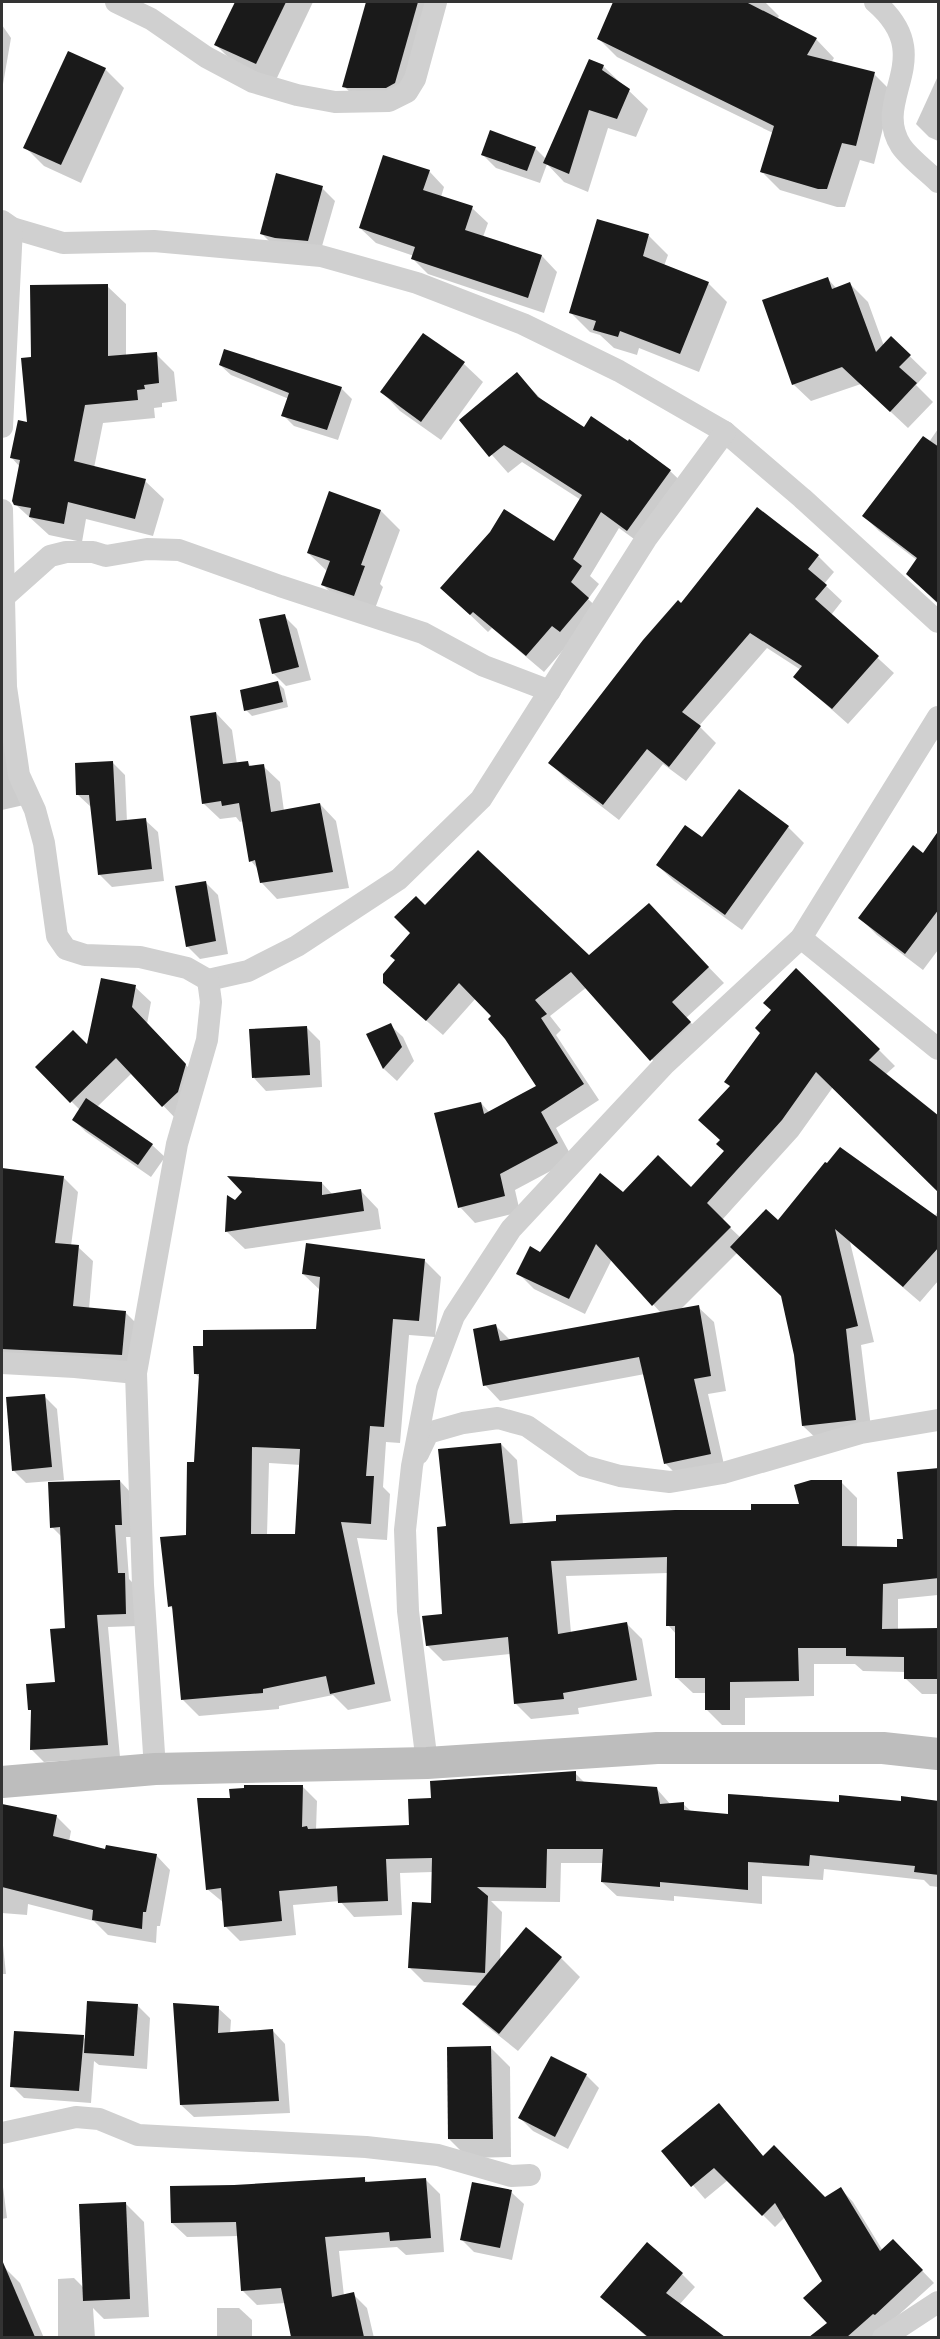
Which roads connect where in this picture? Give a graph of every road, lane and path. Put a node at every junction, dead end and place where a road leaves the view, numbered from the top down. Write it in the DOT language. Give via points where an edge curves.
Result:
graph roads {
  1 [pos="116,2"];
  2 [pos="436,2"];
  3 [pos="875,2"];
  4 [pos="939,182"];
  5 [pos="7,225"];
  6 [pos="2,427"];
  7 [pos="725,432"];
  8 [pos="2,510"];
  9 [pos="4,597"];
  10 [pos="939,622"];
  11 [pos="550,691"];
  12 [pos="939,717"];
  13 [pos="801,938"];
  14 [pos="208,980"];
  15 [pos="939,1049"];
  16 [pos="2,1363"];
  17 [pos="136,1373"];
  18 [pos="939,1420"];
  19 [pos="412,1466"];
  20 [pos="939,1754"];
  21 [pos="427,1762"];
  22 [pos="155,1769"];
  23 [pos="2,1782"];
  24 [pos="2,2133"];
  25 [pos="530,2175"];
  26 [pos="939,2302"];
  27 [pos="883,2337"];
  1 -- 2 [label="street" via="253,82 297,95 360,102 389,101 407,92 415,79"];
  3 -- 4 [label="street" via="890,14 905,50 893,110 894,130 902,147"];
  5 -- 6 [label="street"];
  5 -- 7 [label="street" via="63,243 154,241 321,256 417,283 534,329 619,371"];
  7 -- 10 [label="street"];
  7 -- 11 [label="street" via="646,538"];
  8 -- 9 [label="street"];
  9 -- 11 [label="street" via="50,556 66,552 106,556 147,549 179,550 423,633 484,666"];
  9 -- 14 [label="street" via="6,687 19,775 44,843 57,936 66,949 85,955 140,957 187,968"];
  11 -- 14 [label="street" via="482,799 399,879 297,946 248,971"];
  12 -- 13 [label="street"];
  13 -- 15 [label="street"];
  13 -- 19 [label="street" via="664,1065 511,1229 454,1316 427,1388"];
  14 -- 17 [label="street" via="211,1002 207,1040 177,1144"];
  16 -- 17 [label="street"];
  17 -- 22 [label="street" via="143,1585"];
  18 -- 19 [label="street" via="861,1433 723,1473 670,1482 620,1476 584,1466 527,1426 498,1418 428,1433"];
  19 -- 21 [label="street" via="405,1530 408,1599"];
  20 -- 21 [label="street" via="883,1748 657,1748"];
  21 -- 22 [label="street"];
  22 -- 23 [label="street"];
  24 -- 25 [label="street" via="76,2117 99,2119 138,2135 366,2147 438,2155 511,2176"];
  26 -- 27 [label="street"];
}
